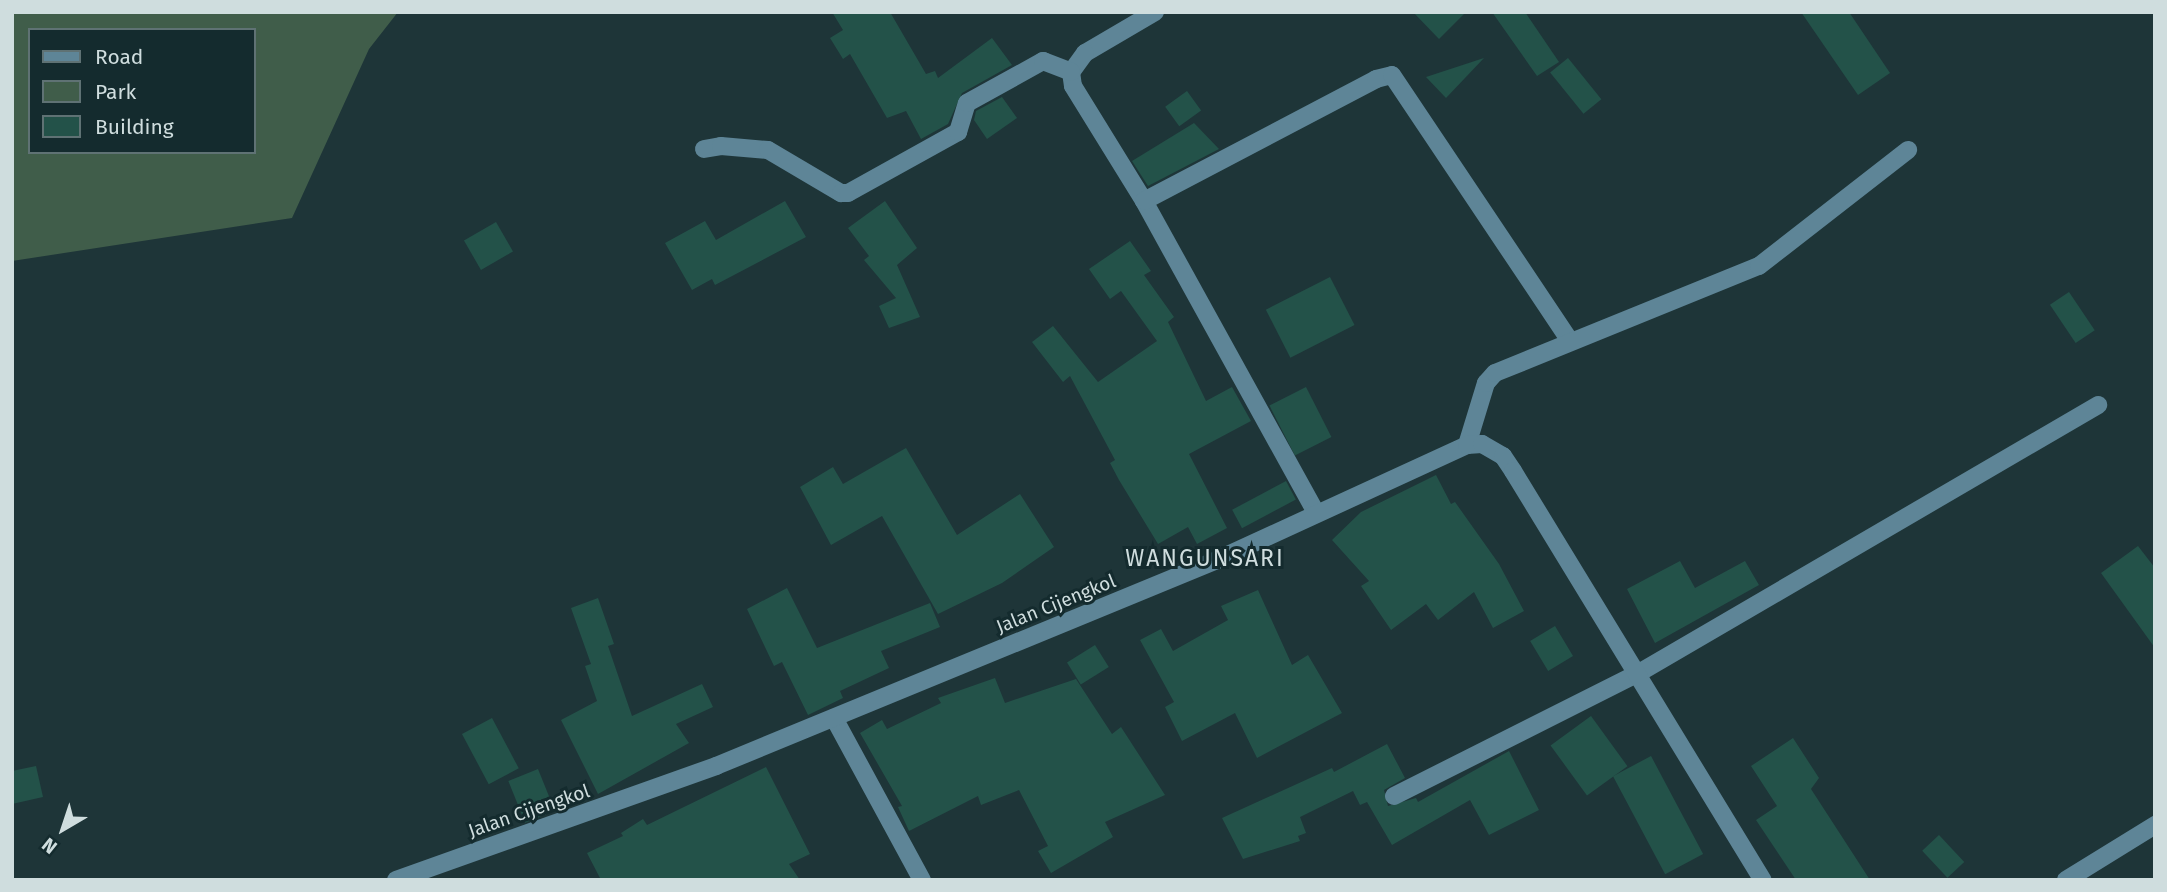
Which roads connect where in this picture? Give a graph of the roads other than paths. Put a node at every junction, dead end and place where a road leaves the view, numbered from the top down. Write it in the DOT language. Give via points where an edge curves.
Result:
graph roads {
  1 [pos="1154,12"];
  2 [pos="1071,72"];
  3 [pos="704,149"];
  4 [pos="1908,150"];
  5 [pos="1144,201"];
  6 [pos="1570,341"];
  7 [pos="2098,405"];
  8 [pos="1467,445"];
  9 [pos="1315,512"];
  10 [pos="1637,674"];
  11 [pos="834,718"];
  12 [pos="1394,796"];
  13 [pos="2155,825"];
  14 [pos="396,880"];
  15 [pos="922,880"];
  16 [pos="1763,880"];
  17 [pos="2066,880"];
  1 -- 2 [label="street" via="1085,53"];
  2 -- 3 [label="street" via="1043,61 967,103 958,132 848,193 768,150"];
  2 -- 5 [label="street" via="1073,86"];
  4 -- 6 [label="street" via="1759,266"];
  5 -- 6 [label="street" via="1376,79 1392,75"];
  5 -- 9 [label="street"];
  6 -- 8 [label="street" via="1495,373 1486,383"];
  7 -- 10 [label="street"];
  8 -- 9 [label="street, Jalan Cijengkol"];
  8 -- 10 [label="street" via="1482,444 1503,456"];
  9 -- 11 [label="street, Jalan Cijengkol" via="1217,560"];
  10 -- 12 [label="street"];
  10 -- 16 [label="street"];
  11 -- 14 [label="street, Jalan Cijengkol" via="716,766"];
  11 -- 15 [label="street"];
  13 -- 17 [label="street"];
}
